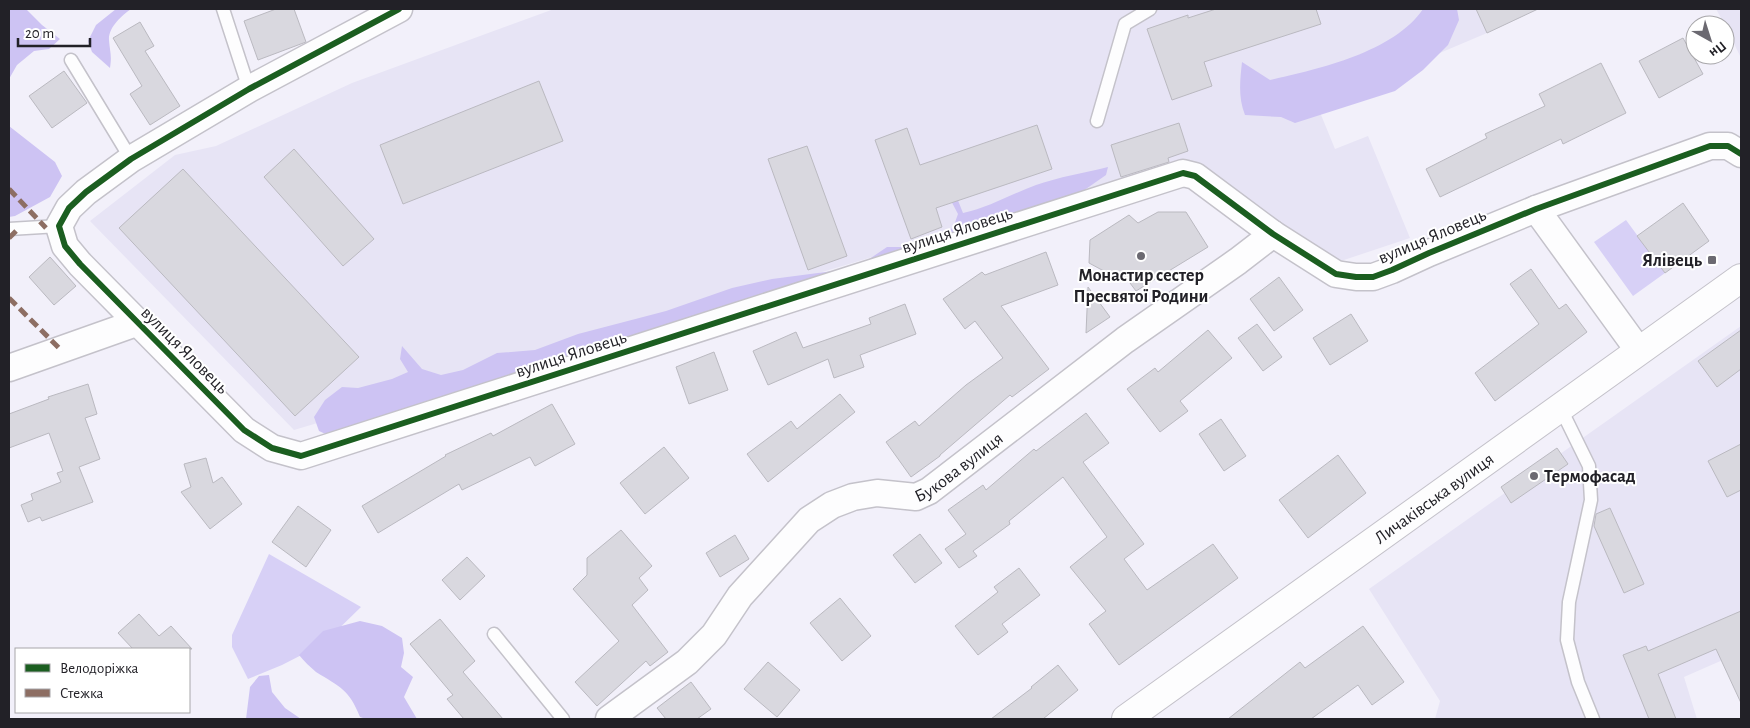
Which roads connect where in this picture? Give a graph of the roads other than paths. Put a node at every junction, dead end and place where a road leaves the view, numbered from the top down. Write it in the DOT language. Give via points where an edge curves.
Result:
graph roads {
  1 [pos="223,9"];
  2 [pos="399,9"];
  3 [pos="1150,9"];
  4 [pos="71,60"];
  5 [pos="249,89"];
  6 [pos="1097,122"];
  7 [pos="1741,154"];
  8 [pos="131,159"];
  9 [pos="1536,209"];
  10 [pos="59,226"];
  11 [pos="9,229"];
  12 [pos="1273,234"];
  13 [pos="1741,278"];
  14 [pos="136,323"];
  15 [pos="1639,351"];
  16 [pos="9,368"];
  17 [pos="1560,407"];
  18 [pos="494,634"];
  19 [pos="563,719"];
  20 [pos="608,719"];
  21 [pos="1126,719"];
  22 [pos="1593,719"];
  1 -- 5 [label="lane"];
  2 -- 5 [label="street"];
  3 -- 6 [label="lane" via="1125,24"];
  4 -- 8 [label="lane"];
  5 -- 8 [label="street"];
  7 -- 9 [label="street, вулиця Яловець" via="1728,146 1710,146"];
  8 -- 10 [label="street" via="80,197"];
  9 -- 12 [label="street, вулиця Яловець" via="1372,277 1336,274"];
  9 -- 15 [label="street"];
  10 -- 11 [label="lane"];
  10 -- 14 [label="street, вулиця Яловець" via="66,246 75,258"];
  12 -- 14 [label="street, вулиця Яловець" via="1195,176 1184,173 301,456 272,448 244,430"];
  12 -- 20 [label="street, Букова вулиця" via="1125,340 928,491 916,497 877,493 853,497 832,505 809,520 740,596 714,635 687,662"];
  13 -- 15 [label="main road, Личаківська вулиця"];
  14 -- 16 [label="street"];
  15 -- 17 [label="main road, Личаківська вулиця"];
  17 -- 21 [label="main road, Личаківська вулиця"];
  17 -- 22 [label="lane" via="1589,466 1591,500 1569,602 1567,640 1578,682"];
  18 -- 19 [label="lane"];
}
